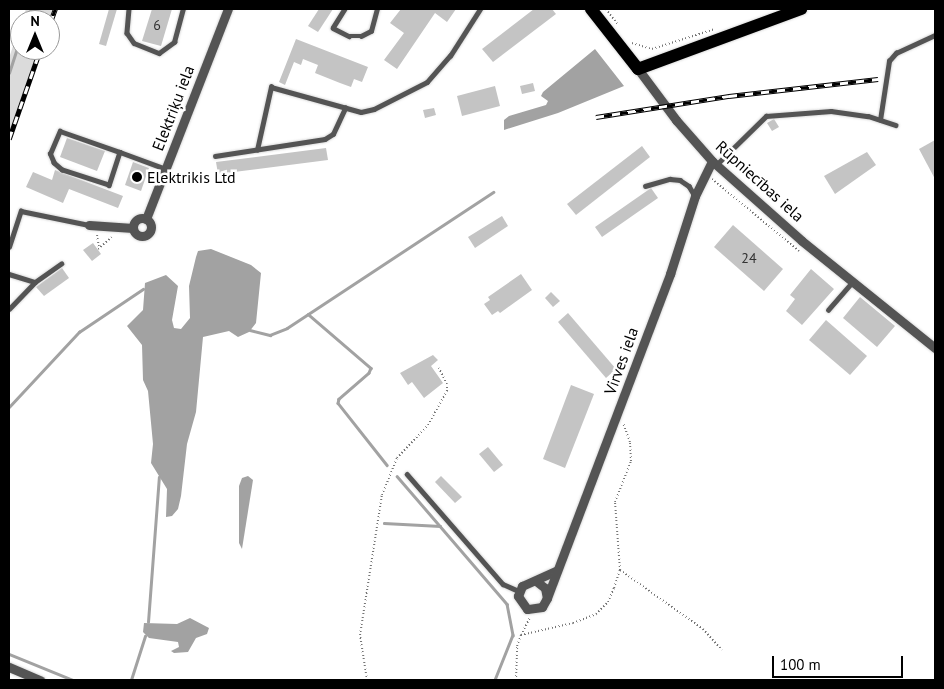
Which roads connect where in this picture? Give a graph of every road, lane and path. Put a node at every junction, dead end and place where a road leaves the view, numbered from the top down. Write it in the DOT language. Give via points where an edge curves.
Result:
graph roads {
  1 [pos="129,9"];
  2 [pos="183,9"];
  3 [pos="228,9"];
  4 [pos="345,9"];
  5 [pos="377,9"];
  6 [pos="480,9"];
  7 [pos="592,9"];
  8 [pos="606,9"];
  9 [pos="801,9"];
  10 [pos="718,28"];
  11 [pos="622,30"];
  12 [pos="935,35"];
  13 [pos="627,37"];
  14 [pos="638,69"];
  15 [pos="345,108"];
  16 [pos="880,120"];
  17 [pos="896,125"];
  18 [pos="256,150"];
  19 [pos="120,152"];
  20 [pos="214,156"];
  21 [pos="714,163"];
  22 [pos="166,169"];
  23 [pos="644,186"];
  24 [pos="695,196"];
  25 [pos="146,219"];
  26 [pos="89,225"];
  27 [pos="133,228"];
  28 [pos="97,235"];
  29 [pos="112,237"];
  30 [pos="9,247"];
  31 [pos="61,264"];
  32 [pos="9,274"];
  33 [pos="35,282"];
  34 [pos="852,282"];
  35 [pos="9,309"];
  36 [pos="828,310"];
  37 [pos="935,348"];
  38 [pos="439,368"];
  39 [pos="618,412"];
  40 [pos="407,474"];
  41 [pos="620,570"];
  42 [pos="556,571"];
  43 [pos="536,582"];
  44 [pos="519,590"];
  45 [pos="547,598"];
  46 [pos="532,610"];
  47 [pos="521,635"];
  48 [pos="722,650"];
  49 [pos="9,667"];
  50 [pos="40,680"];
  51 [pos="367,680"];
  52 [pos="516,680"];
  1 -- 2 [label="lane" via="126,33 134,43 159,53 174,42"];
  3 -- 22 [label="street, Elektriķu iela"];
  4 -- 5 [label="lane" via="332,28 349,36 361,36 371,31"];
  6 -- 15 [label="lane" via="450,56 427,82 374,109 361,112"];
  7 -- 14 [label="main road, Rūpniecības iela"];
  8 -- 11 [label="path"];
  9 -- 14 [label="main road"];
  10 -- 13 [label="path" via="652,49 633,44"];
  12 -- 16 [label="lane" via="896,53 889,61"];
  14 -- 21 [label="street, Rūpniecības iela" via="676,120"];
  15 -- 18 [label="lane" via="333,134 325,139"];
  15 -- 18 [label="lane" via="270,87"];
  16 -- 17 [label="lane"];
  16 -- 21 [label="lane" via="831,111 766,116"];
  18 -- 20 [label="lane"];
  19 -- 19 [label="lane" via="60,131 50,154 62,170 109,185"];
  19 -- 22 [label="lane"];
  21 -- 24 [label="street, Virves iela"];
  21 -- 34 [label="street, Rūpniecības iela"];
  22 -- 25 [label="street, Elektriķu iela"];
  23 -- 24 [label="lane" via="670,179 680,180"];
  24 -- 39 [label="street, Virves iela" via="670,274"];
  25 -- 27 [label="street" via="137,220"];
  25 -- 27 [label="street, Elektriķu iela" via="151,226 147,234 138,235"];
  26 -- 27 [label="street, Elektriķu iela"];
  26 -- 30 [label="lane" via="21,211"];
  28 -- 29 [label="path" via="99,249"];
  31 -- 33 [label="lane"];
  32 -- 33 [label="lane"];
  33 -- 35 [label="lane"];
  34 -- 36 [label="lane"];
  34 -- 37 [label="street, Rūpniecības iela"];
  38 -- 51 [label="path" via="447,391 428,425 397,458 382,495 360,635"];
  39 -- 41 [label="path" via="630,442 631,462 614,502"];
  39 -- 42 [label="street, Virves iela"];
  40 -- 44 [label="lane" via="503,584"];
  41 -- 47 [label="path" via="608,602 596,614 574,623"];
  41 -- 48 [label="path" via="702,628"];
  42 -- 43 [label="street"];
  42 -- 45 [label="street, Virves iela"];
  43 -- 44 [label="street" via="526,583"];
  43 -- 45 [label="street" via="545,588"];
  44 -- 46 [label="street" via="522,605"];
  45 -- 46 [label="street" via="542,607"];
  46 -- 47 [label="path"];
  47 -- 52 [label="path" via="516,646"];
  49 -- 50 [label="street"];
}
